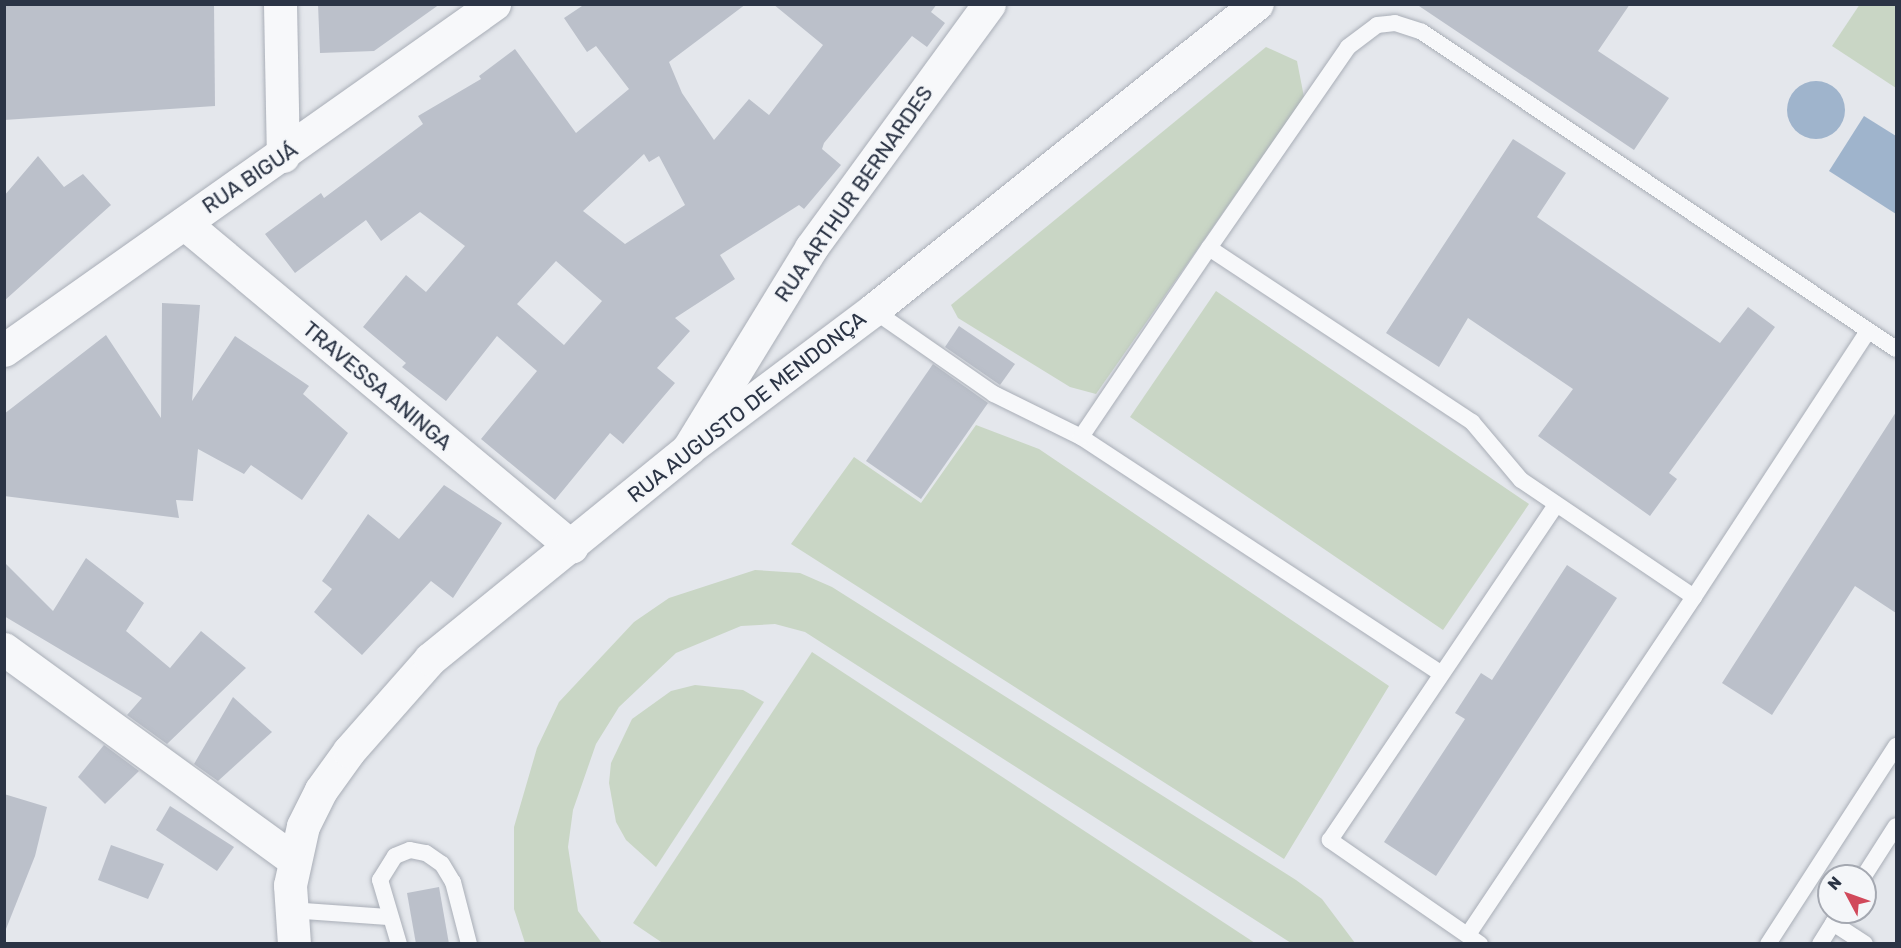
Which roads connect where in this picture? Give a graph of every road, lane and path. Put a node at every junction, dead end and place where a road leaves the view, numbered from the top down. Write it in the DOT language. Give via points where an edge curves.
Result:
graph roads {
  1 [pos="280,4"];
  2 [pos="494,4"];
  3 [pos="989,4"];
  4 [pos="1257,4"];
  5 [pos="283,156"];
  6 [pos="184,223"];
  7 [pos="1209,248"];
  8 [pos="873,310"];
  9 [pos="1868,331"];
  10 [pos="1896,349"];
  11 [pos="4,350"];
  12 [pos="1081,437"];
  13 [pos="688,449"];
  14 [pos="1556,505"];
  15 [pos="572,547"];
  16 [pos="1694,597"];
  17 [pos="4,649"];
  18 [pos="1440,673"];
  19 [pos="1896,746"];
  20 [pos="1896,826"];
  21 [pos="293,859"];
  22 [pos="1872,864"];
  23 [pos="290,910"];
  24 [pos="388,917"];
  25 [pos="1833,924"];
  26 [pos="1844,924"];
  27 [pos="1475,938"];
  28 [pos="294,944"];
  29 [pos="399,944"];
  30 [pos="469,944"];
  31 [pos="1768,944"];
  32 [pos="1820,944"];
  33 [pos="1865,944"];
  1 -- 5 [label="street"];
  2 -- 5 [label="street, RUA BIGUÁ"];
  3 -- 13 [label="street, RUA ARTHUR BERNARDES" via="811,249"];
  4 -- 8 [label="street, RUA AUGUSTO DE MENDONÇA"];
  5 -- 6 [label="street, RUA BIGUÁ"];
  6 -- 11 [label="street, RUA BIGUÁ"];
  6 -- 15 [label="street, TRAVESSA ANINGA"];
  7 -- 9 [label="lane" via="1348,47 1369,29 1395,23 1422,32"];
  7 -- 12 [label="lane"];
  7 -- 14 [label="lane" via="1472,422 1508,467"];
  8 -- 12 [label="lane" via="994,394"];
  8 -- 13 [label="street, RUA AUGUSTO DE MENDONÇA"];
  9 -- 10 [label="lane"];
  9 -- 16 [label="lane"];
  12 -- 18 [label="lane"];
  13 -- 15 [label="street, RUA AUGUSTO DE MENDONÇA"];
  14 -- 16 [label="lane"];
  14 -- 18 [label="lane"];
  15 -- 21 [label="street, RUA AUGUSTO DE MENDONÇA" via="430,659 385,705 321,790"];
  16 -- 27 [label="lane"];
  17 -- 21 [label="street"];
  18 -- 27 [label="lane" via="1330,840"];
  19 -- 31 [label="lane"];
  20 -- 22 [label="lane"];
  21 -- 23 [label="street, RUA AUGUSTO DE MENDONÇA"];
  23 -- 24 [label="lane"];
  23 -- 28 [label="street, RUA AUGUSTO DE MENDONÇA"];
  24 -- 29 [label="lane"];
  24 -- 30 [label="lane" via="380,880 385,867 410,850 426,854 442,864 453,882"];
  25 -- 32 [label="lane"];
  26 -- 33 [label="lane"];
}
